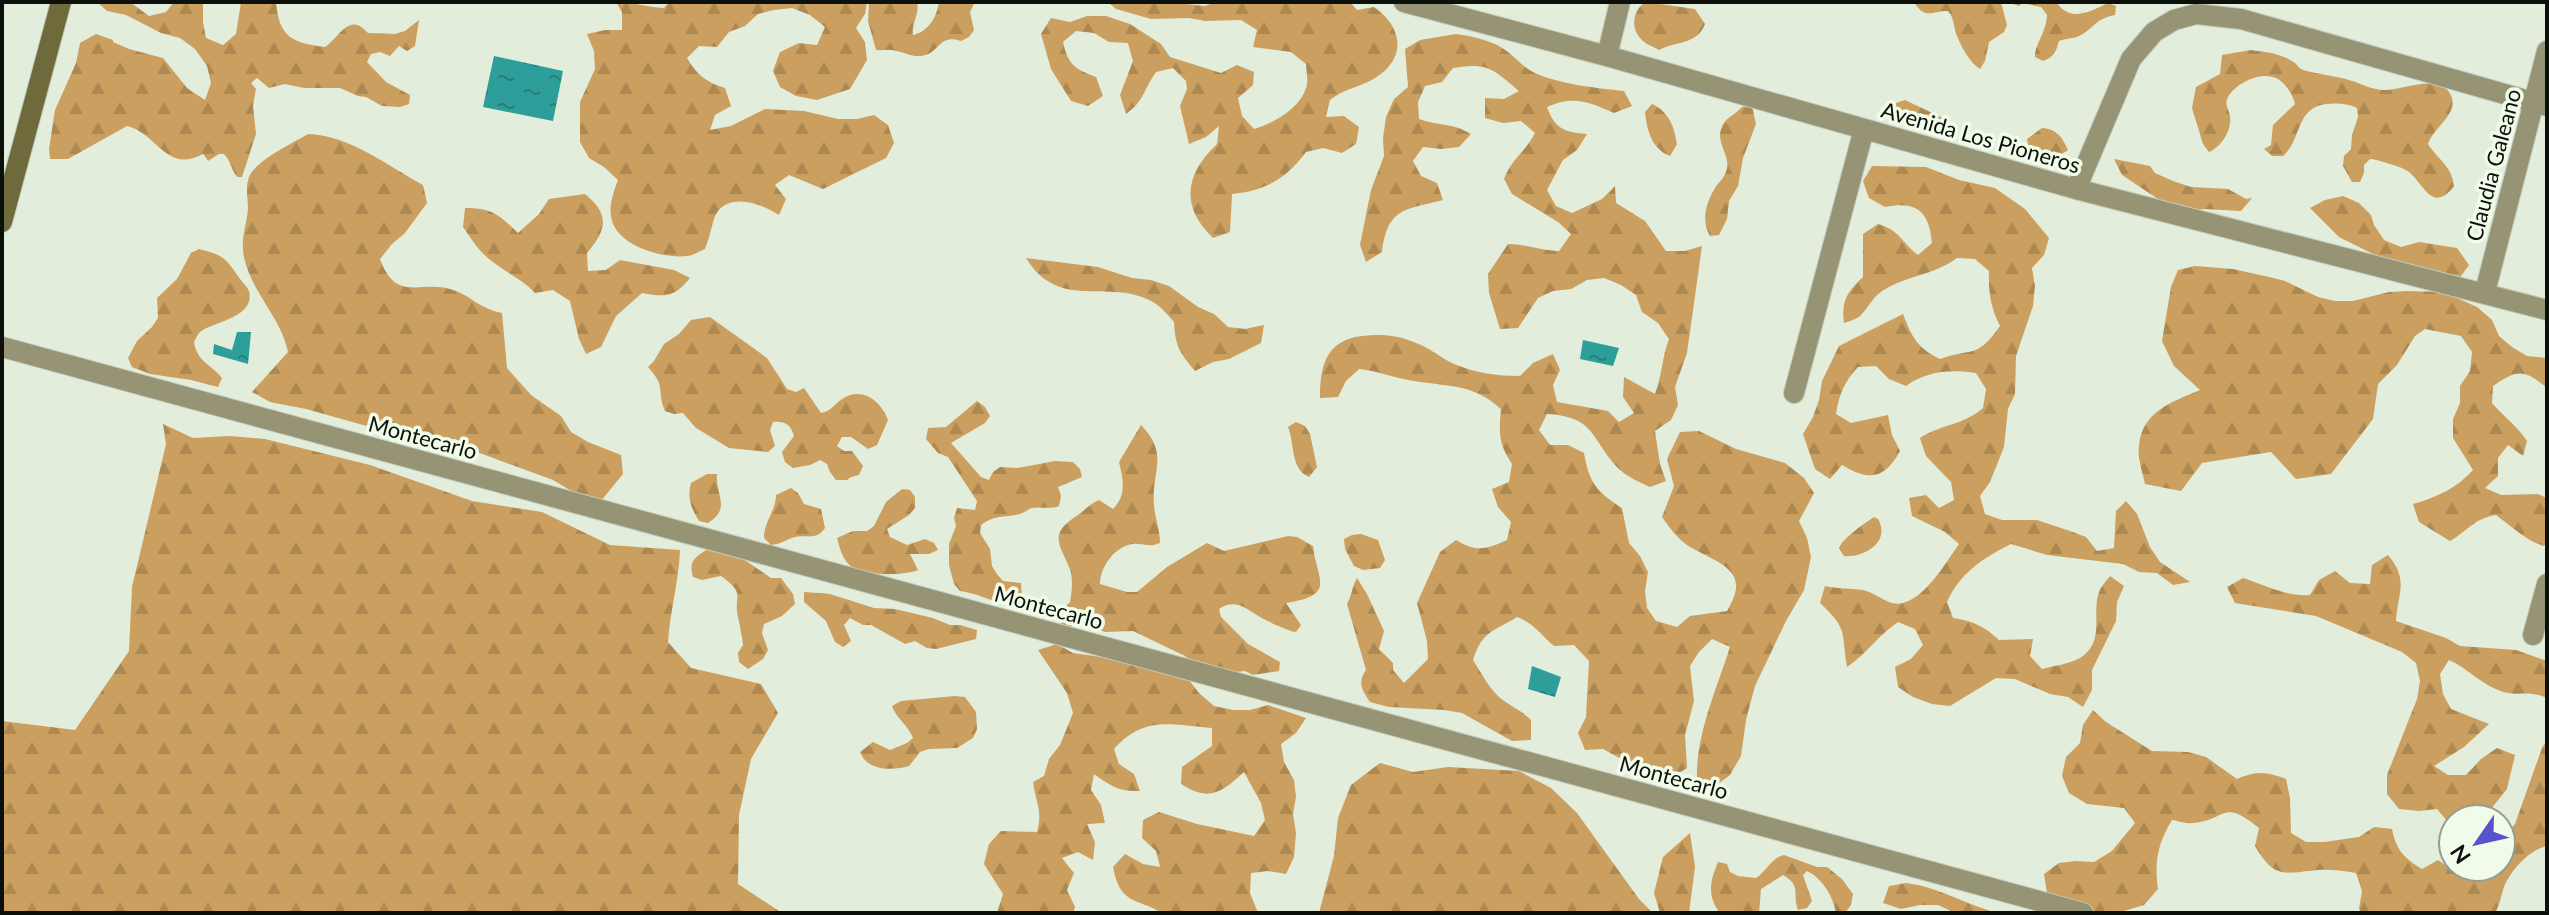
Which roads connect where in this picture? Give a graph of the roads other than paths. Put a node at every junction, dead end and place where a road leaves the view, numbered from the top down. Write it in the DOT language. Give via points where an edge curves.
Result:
graph roads {
  1 [pos="61,2"];
  2 [pos="1404,2"];
  3 [pos="1620,2"];
  4 [pos="2547,51"];
  5 [pos="1607,56"];
  6 [pos="2540,104"];
  7 [pos="1864,129"];
  8 [pos="2076,189"];
  9 [pos="2,222"];
  10 [pos="2485,292"];
  11 [pos="2547,310"];
  12 [pos="2,347"];
  13 [pos="1794,393"];
  14 [pos="2547,584"];
  15 [pos="2533,635"];
  16 [pos="2083,913"];
  1 -- 9 [label="main road"];
  2 -- 5 [label="street, Avenida Los Pioneros"];
  3 -- 5 [label="street"];
  4 -- 6 [label="street, Claudia Galeano"];
  5 -- 7 [label="street, Avenida Los Pioneros"];
  6 -- 8 [label="street" via="2241,19 2196,14 2154,32 2131,59"];
  6 -- 10 [label="street, Claudia Galeano"];
  7 -- 8 [label="street, Avenida Los Pioneros"];
  7 -- 13 [label="street"];
  8 -- 10 [label="street, Avenida Los Pioneros"];
  10 -- 11 [label="street, Avenida Los Pioneros"];
  12 -- 16 [label="street, Montecarlo"];
  14 -- 15 [label="street"];
}
